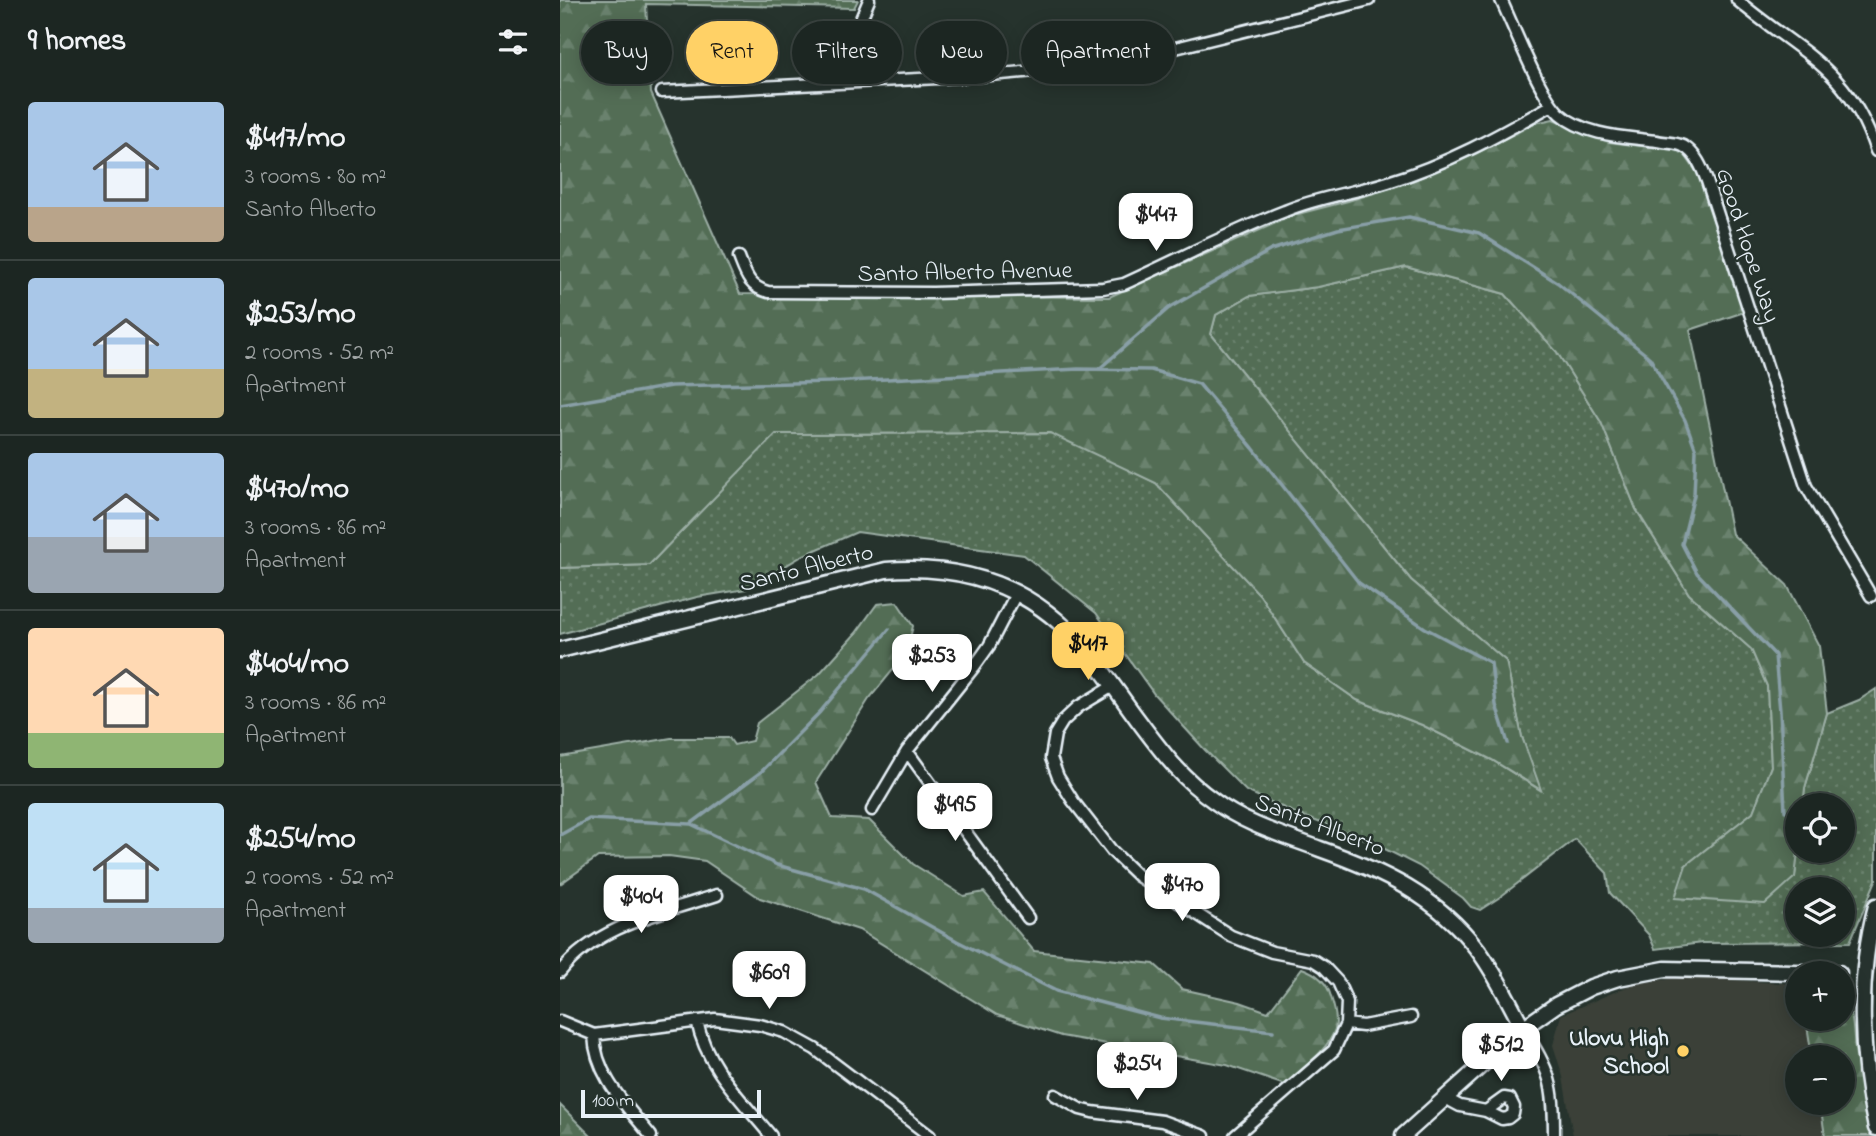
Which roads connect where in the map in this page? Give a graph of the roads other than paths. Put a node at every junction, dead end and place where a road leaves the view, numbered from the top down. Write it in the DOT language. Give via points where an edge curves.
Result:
graph roads {
  1 [pos="869,0"];
  2 [pos="1369,0"];
  3 [pos="1502,0"];
  4 [pos="1742,1"];
  5 [pos="860,21"];
  6 [pos="902,80"];
  7 [pos="815,84"];
  8 [pos="662,92"];
  9 [pos="1552,105"];
  10 [pos="1876,151"];
  11 [pos="738,257"];
  12 [pos="1017,592"];
  13 [pos="1871,596"];
  14 [pos="560,650"];
  15 [pos="1113,686"];
  16 [pos="907,751"];
  17 [pos="872,810"];
  18 [pos="717,895"];
  19 [pos="1875,910"];
  20 [pos="1028,918"];
  21 [pos="560,972"];
  22 [pos="1785,972"];
  23 [pos="1855,974"];
  24 [pos="1865,974"];
  25 [pos="1411,1017"];
  26 [pos="560,1021"];
  27 [pos="697,1021"];
  28 [pos="1346,1024"];
  29 [pos="1523,1028"];
  30 [pos="594,1035"];
  31 [pos="1055,1095"];
  32 [pos="1446,1098"];
  33 [pos="1486,1111"];
  34 [pos="1876,1128"];
  35 [pos="651,1136"];
  36 [pos="771,1136"];
  37 [pos="930,1136"];
  38 [pos="1204,1136"];
  39 [pos="1235,1136"];
  40 [pos="1402,1136"];
  41 [pos="1553,1136"];
  1 -- 5 [label="street"];
  2 -- 6 [label="street" via="1111,64"];
  3 -- 9 [label="street, Good Hope Way"];
  4 -- 10 [label="street" via="1836,77 1860,110"];
  7 -- 8 [label="street"];
  9 -- 11 [label="street, Santo Alberto Avenue" via="1446,162 1285,210 1124,284 1103,288 768,292 748,281"];
  9 -- 13 [label="street, Good Hope Way" via="1584,128 1680,145 1698,161 1806,486"];
  12 -- 14 [label="street, Santo Alberto" via="950,570 886,570"];
  12 -- 15 [label="street, Santo Alberto" via="1073,636"];
  12 -- 16 [label="street" via="989,646"];
  15 -- 28 [label="street" via="1078,707 1055,734 1051,758 1073,801 1125,866 1174,900 1231,936 1324,967 1343,991"];
  15 -- 29 [label="street, Santo Alberto" via="1174,768 1223,808 1262,829 1371,867 1433,905 1478,950"];
  16 -- 17 [label="street"];
  16 -- 20 [label="street"];
  18 -- 21 [label="street" via="603,936"];
  19 -- 24 [label="street"];
  22 -- 29 [label="street" via="1689,969 1641,973 1573,995"];
  23 -- 24 [label="street"];
  24 -- 34 [label="street" via="1864,1050"];
  25 -- 28 [label="street" via="1363,1026"];
  26 -- 30 [label="street"];
  27 -- 30 [label="street"];
  27 -- 36 [label="street" via="712,1064"];
  27 -- 37 [label="street" via="760,1025 799,1039"];
  28 -- 39 [label="street" via="1334,1050"];
  29 -- 32 [label="street"];
  29 -- 41 [label="street, Santo Alberto" via="1551,1079"];
  30 -- 35 [label="street" via="594,1049 610,1084"];
  31 -- 38 [label="street" via="1080,1109 1162,1121"];
  32 -- 33 [label="street"];
  32 -- 40 [label="street"];
}
